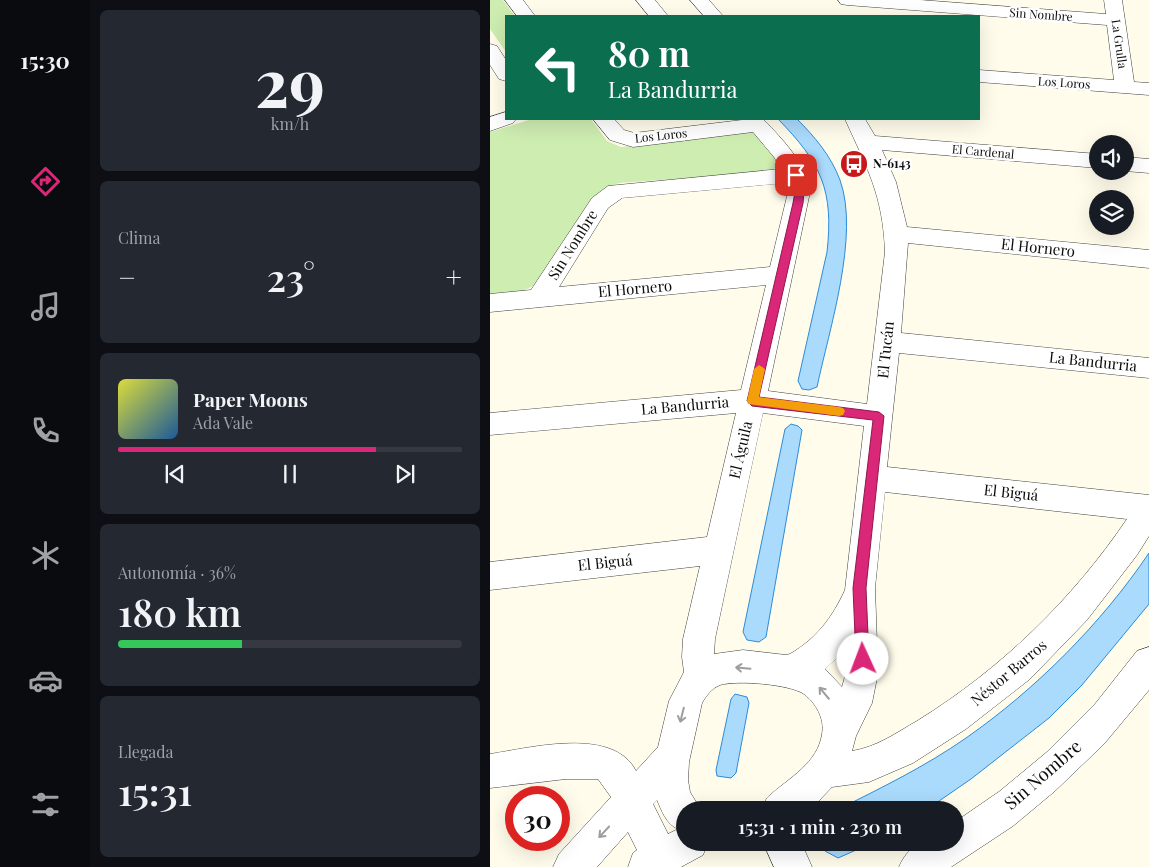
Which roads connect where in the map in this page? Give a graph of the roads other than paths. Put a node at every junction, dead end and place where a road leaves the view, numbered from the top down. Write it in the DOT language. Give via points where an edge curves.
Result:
graph roads {
  1 [pos="514,0"];
  2 [pos="699,0"];
  3 [pos="847,0"];
  4 [pos="1113,0"];
  5 [pos="878,1"];
  6 [pos="652,9"];
  7 [pos="525,15"];
  8 [pos="636,15"];
  9 [pos="713,15"];
  10 [pos="1116,20"];
  11 [pos="490,50"];
  12 [pos="505,73"];
  13 [pos="980,76"];
  14 [pos="1125,87"];
  15 [pos="1149,89"];
  16 [pos="505,118"];
  17 [pos="604,120"];
  18 [pos="856,120"];
  19 [pos="755,122"];
  20 [pos="490,124"];
  21 [pos="868,142"];
  22 [pos="1089,160"];
  23 [pos="1134,165"];
  24 [pos="1149,166"];
  25 [pos="796,175"];
  26 [pos="897,234"];
  27 [pos="1149,259"];
  28 [pos="780,275"];
  29 [pos="539,298"];
  30 [pos="490,303"];
  31 [pos="887,342"];
  32 [pos="1149,368"];
  33 [pos="752,401"];
  34 [pos="879,416"];
  35 [pos="490,424"];
  36 [pos="872,478"];
  37 [pos="1149,510"];
  38 [pos="719,550"];
  39 [pos="490,576"];
  40 [pos="860,588"];
  41 [pos="1149,663"];
  42 [pos="788,672"];
  43 [pos="701,678"];
  44 [pos="840,732"];
  45 [pos="672,757"];
  46 [pos="824,770"];
  47 [pos="490,771"];
  48 [pos="633,801"];
  49 [pos="676,801"];
  50 [pos="791,801"];
  51 [pos="785,851"];
  52 [pos="665,855"];
  53 [pos="572,867"];
  54 [pos="793,867"];
  55 [pos="918,867"];
  1 -- 7 [label="street"];
  2 -- 9 [label="street"];
  3 -- 5 [label="street, Sin Nombre"];
  4 -- 10 [label="street, La Grulla"];
  5 -- 10 [label="street, Sin Nombre"];
  6 -- 8 [label="street"];
  10 -- 14 [label="street, La Grulla"];
  11 -- 12 [label="street"];
  13 -- 14 [label="street, Los Loros"];
  14 -- 15 [label="street, Los Loros"];
  16 -- 20 [label="street"];
  17 -- 19 [label="street, Los Loros" via="624,139 643,140"];
  18 -- 21 [label="street, El Tucán"];
  19 -- 25 [label="street, El Águila" via="787,159"];
  21 -- 22 [label="street, El Cardenal"];
  21 -- 26 [label="street, El Tucán" via="891,197"];
  23 -- 24 [label="street"];
  25 -- 28 [label="street, El Águila" via="798,203"];
  25 -- 29 [label="street, Sin Nombre" via="622,189 610,194 600,203"];
  26 -- 27 [label="street, El Hornero"];
  26 -- 31 [label="street, El Tucán"];
  28 -- 29 [label="street, El Hornero"];
  28 -- 33 [label="street, El Águila"];
  29 -- 30 [label="street, El Hornero"];
  31 -- 32 [label="street, La Bandurria"];
  31 -- 34 [label="street, El Tucán"];
  33 -- 34 [label="street, La Bandurria"];
  33 -- 35 [label="street, La Bandurria"];
  33 -- 38 [label="street, El Águila"];
  34 -- 36 [label="street, El Tucán"];
  36 -- 37 [label="street, El Biguá"];
  36 -- 40 [label="street, El Tucán"];
  37 -- 46 [label="street, Néstor Barros" via="1109,570 1016,671 934,731 890,756 848,770"];
  38 -- 39 [label="street, El Biguá"];
  38 -- 43 [label="street, El Águila" via="698,647"];
  40 -- 42 [label="street, El Tucán" via="839,636 816,657"];
  40 -- 44 [label="street, El Tucán" via="862,673 855,703"];
  41 -- 55 [label="street, Sin Nombre" via="1132,687 1059,765 1018,799"];
  42 -- 43 [label="street, one-way" via="729,667"];
  44 -- 42 [label="street, one-way" via="837,713 828,696 816,683"];
  43 -- 45 [label="street, one-way" via="686,701"];
  44 -- 46 [label="street"];
  45 -- 48 [label="street"];
  45 -- 49 [label="street" via="670,778"];
  46 -- 50 [label="street"];
  47 -- 48 [label="street" via="578,761 604,762 614,769"];
  48 -- 52 [label="street"];
  48 -- 53 [label="street, one-way"];
  51 -- 54 [label="street"];
}
